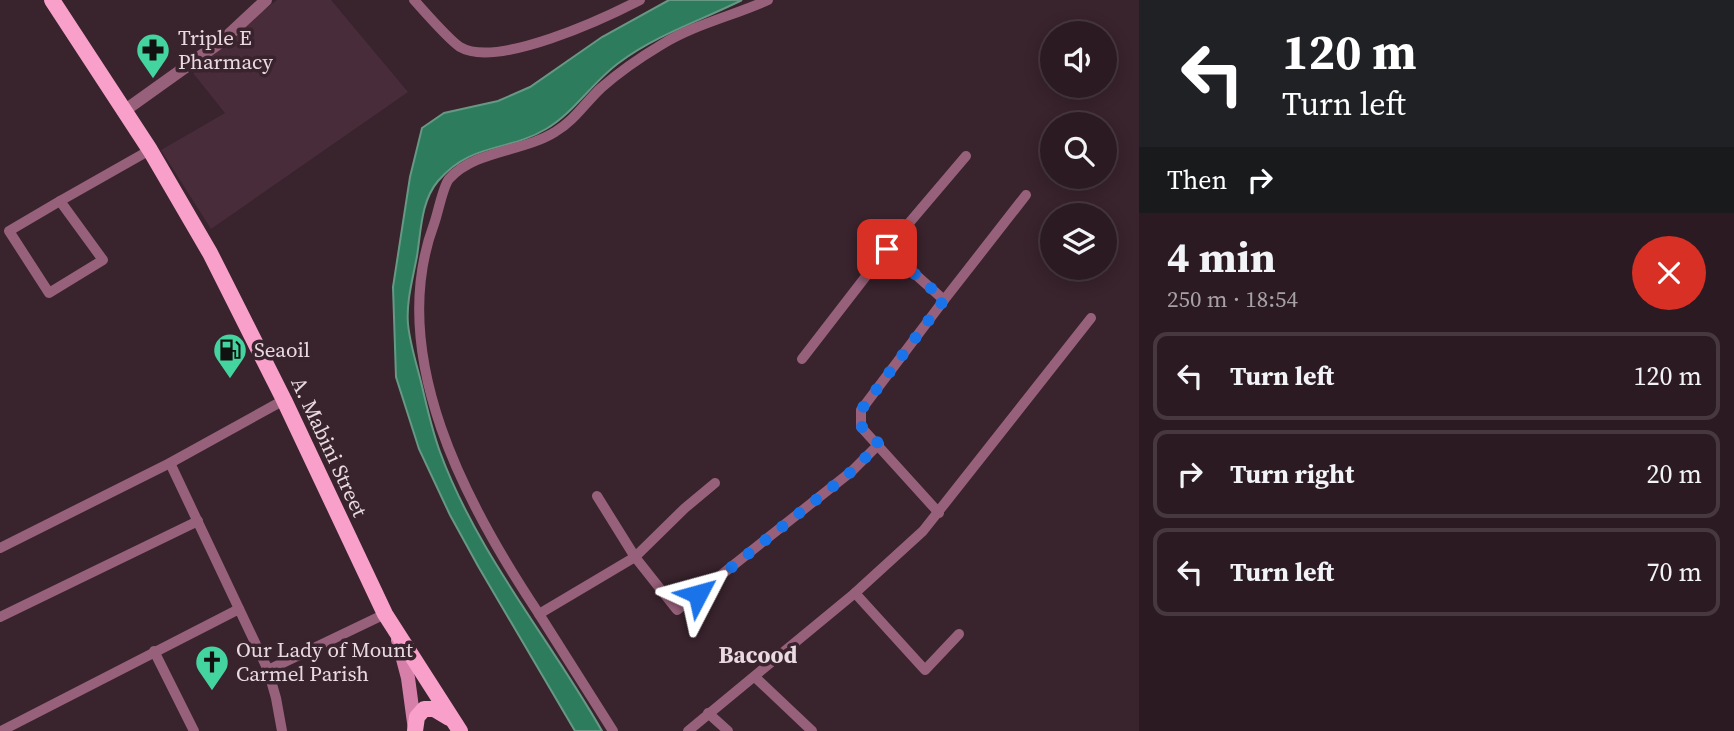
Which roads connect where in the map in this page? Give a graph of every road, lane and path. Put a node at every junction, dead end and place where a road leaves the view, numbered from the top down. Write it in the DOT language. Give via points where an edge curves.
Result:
graph roads {
  1 [pos="52,0"];
  2 [pos="266,0"];
  3 [pos="640,0"];
  4 [pos="768,0"];
  5 [pos="418,2"];
  6 [pos="124,111"];
  7 [pos="150,150"];
  8 [pos="966,156"];
  9 [pos="1026,195"];
  10 [pos="60,201"];
  11 [pos="887,249"];
  12 [pos="944,300"];
  13 [pos="1091,318"];
  14 [pos="802,359"];
  15 [pos="284,400"];
  16 [pos="879,444"];
  17 [pos="170,463"];
  18 [pos="715,483"];
  19 [pos="597,496"];
  20 [pos="939,513"];
  21 [pos="198,521"];
  22 [pos="0,548"];
  23 [pos="635,557"];
  24 [pos="855,593"];
  25 [pos="239,609"];
  26 [pos="385,614"];
  27 [pos="539,614"];
  28 [pos="0,617"];
  29 [pos="959,634"];
  30 [pos="397,635"];
  31 [pos="154,651"];
  32 [pos="268,670"];
  33 [pos="755,677"];
  34 [pos="708,713"];
  35 [pos="456,726"];
  36 [pos="1,731"];
  37 [pos="194,731"];
  38 [pos="282,731"];
  39 [pos="415,731"];
  40 [pos="613,731"];
  41 [pos="688,731"];
  42 [pos="728,731"];
  43 [pos="812,731"];
  1 -- 6 [label="main road, A. Mabini Street"];
  2 -- 6 [label="street" via="222,41"];
  3 -- 5 [label="street" via="559,36 489,52 460,47"];
  4 -- 27 [label="street" via="661,45 601,88 554,133 467,164 447,180 422,275 419,326 429,389 463,485"];
  6 -- 7 [label="main road, A. Mabini Street"];
  7 -- 10 [label="street"];
  7 -- 15 [label="main road, A. Mabini Street" via="210,253"];
  8 -- 11 [label="street"];
  9 -- 12 [label="street"];
  10 -- 10 [label="street" via="9,232 49,293 103,260"];
  11 -- 12 [label="street"];
  11 -- 14 [label="street"];
  12 -- 16 [label="street" via="861,410 861,426"];
  13 -- 20 [label="street"];
  15 -- 17 [label="street"];
  15 -- 26 [label="main road, A. Mabini Street"];
  16 -- 20 [label="street"];
  16 -- 23 [label="street" via="852,471 677,610"];
  17 -- 21 [label="street"];
  17 -- 22 [label="street"];
  18 -- 23 [label="street"];
  19 -- 23 [label="street"];
  20 -- 24 [label="street"];
  21 -- 25 [label="street"];
  21 -- 28 [label="street"];
  23 -- 27 [label="street"];
  24 -- 29 [label="street" via="925,670"];
  24 -- 33 [label="street"];
  25 -- 31 [label="street"];
  25 -- 32 [label="street"];
  26 -- 30 [label="main road, A. Mabini Street"];
  26 -- 32 [label="street"];
  27 -- 40 [label="street"];
  30 -- 35 [label="main road, A. Mabini Street"];
  30 -- 39 [label="main road"];
  31 -- 36 [label="street"];
  31 -- 37 [label="street"];
  32 -- 38 [label="street"];
  33 -- 34 [label="street"];
  33 -- 43 [label="street"];
  34 -- 41 [label="street"];
  34 -- 42 [label="street"];
  35 -- 39 [label="main road" via="440,711 429,708 419,713"];
}
